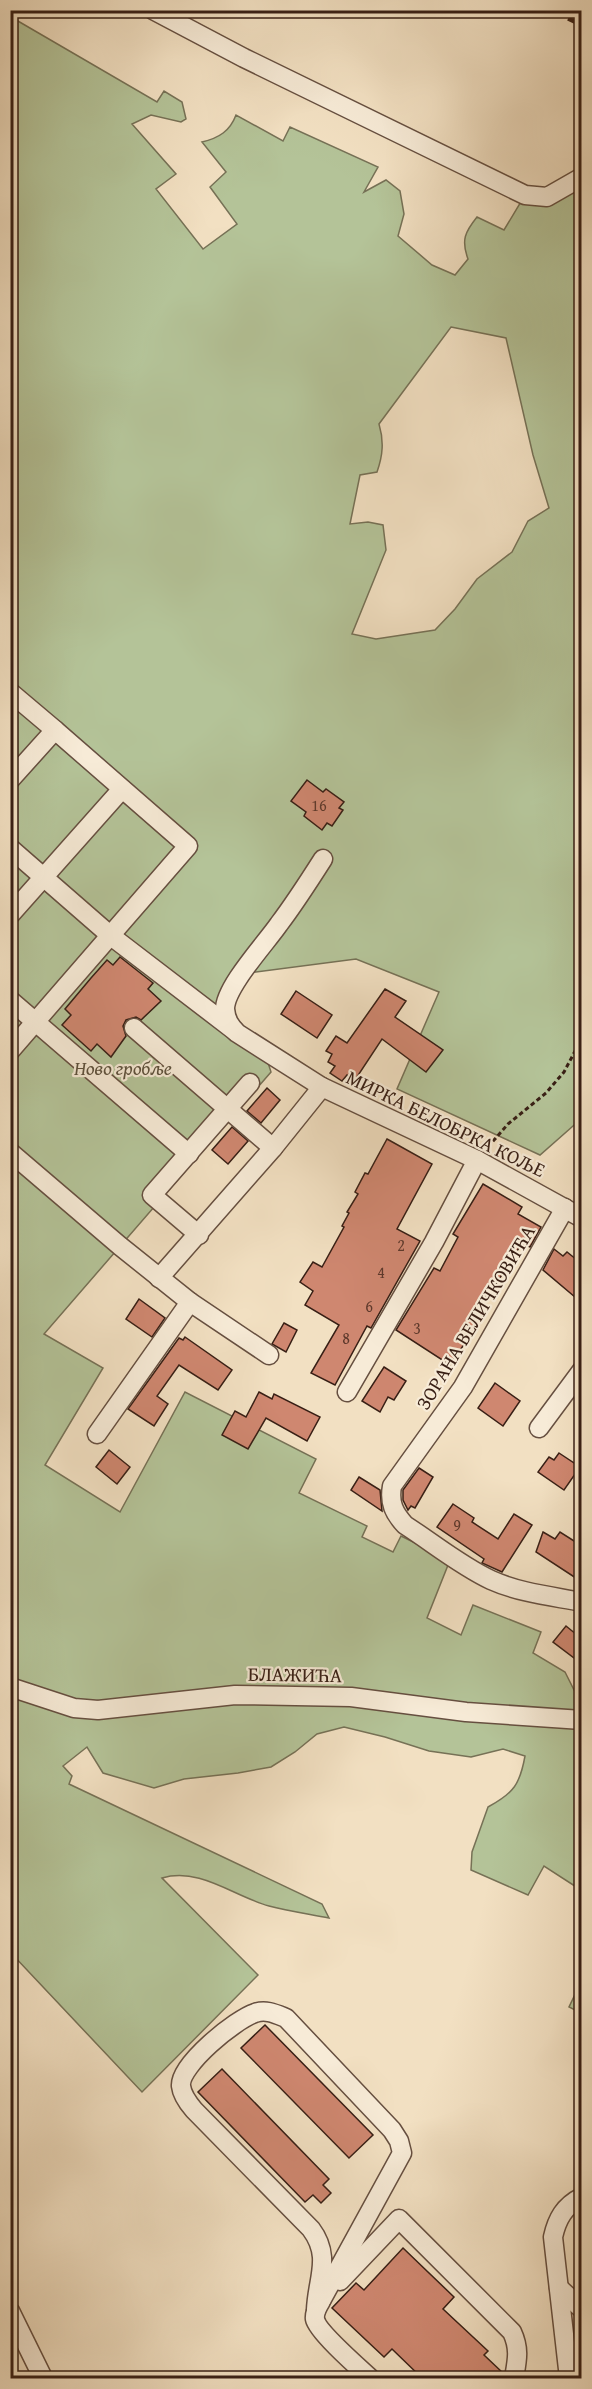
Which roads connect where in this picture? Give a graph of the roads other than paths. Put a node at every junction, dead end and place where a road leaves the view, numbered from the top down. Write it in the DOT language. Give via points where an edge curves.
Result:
graph roads {
  1 [pos="153,10"];
  2 [pos="582,177"];
  3 [pos="10,692"];
  4 [pos="55,730"];
  5 [pos="10,780"];
  6 [pos="122,789"];
  7 [pos="10,848"];
  8 [pos="323,859"];
  9 [pos="44,877"];
  10 [pos="10,915"];
  11 [pos="111,936"];
  12 [pos="10,1000"];
  13 [pos="36,1022"];
  14 [pos="134,1028"];
  15 [pos="237,1033"];
  16 [pos="10,1051"];
  17 [pos="250,1083"];
  18 [pos="322,1087"];
  19 [pos="227,1110"];
  20 [pos="273,1148"];
  21 [pos="10,1152"];
  22 [pos="189,1154"];
  23 [pos="477,1160"];
  24 [pos="565,1208"];
  25 [pos="582,1218"];
  26 [pos="199,1234"];
  27 [pos="159,1278"];
  28 [pos="190,1302"];
  29 [pos="269,1355"];
  30 [pos="582,1370"];
  31 [pos="346,1392"];
  32 [pos="539,1428"];
  33 [pos="97,1434"];
  34 [pos="582,1602"];
  35 [pos="10,1687"];
  36 [pos="582,1720"];
  37 [pos="582,2197"];
  38 [pos="559,2288"];
  39 [pos="319,2305"];
  40 [pos="582,2310"];
  41 [pos="10,2311"];
  42 [pos="582,2333"];
  43 [pos="565,2344"];
  44 [pos="43,2379"];
  45 [pos="370,2379"];
  46 [pos="514,2379"];
  47 [pos="569,2379"];
  1 -- 2 [label="street" via="525,195 547,197"];
  3 -- 4 [label="street"];
  4 -- 5 [label="street"];
  4 -- 6 [label="street"];
  6 -- 9 [label="street"];
  6 -- 11 [label="street" via="188,846"];
  7 -- 9 [label="street"];
  8 -- 15 [label="street" via="229,996 225,1008 228,1024"];
  9 -- 10 [label="street"];
  9 -- 11 [label="street"];
  11 -- 13 [label="street"];
  11 -- 15 [label="street"];
  12 -- 13 [label="street"];
  13 -- 16 [label="street"];
  13 -- 22 [label="street"];
  14 -- 19 [label="street"];
  15 -- 18 [label="street"];
  17 -- 19 [label="street"];
  18 -- 20 [label="street, МИРКА БЕЛОБРКА КОЉЕ"];
  18 -- 23 [label="street, МИРКА БЕЛОБРКА КОЉЕ"];
  19 -- 20 [label="street"];
  19 -- 22 [label="street"];
  20 -- 26 [label="street, МИРКА БЕЛОБРКА КОЉЕ"];
  21 -- 27 [label="street"];
  22 -- 26 [label="street" via="152,1195"];
  23 -- 24 [label="street, МИРКА БЕЛОБРКА КОЉЕ"];
  23 -- 31 [label="street"];
  24 -- 25 [label="street, МИРКА БЕЛОБРКА КОЉЕ"];
  24 -- 34 [label="street, ЗОРАНА ВЕЛИЧКОВИЋА" via="463,1387 392,1486 390,1499 405,1525 476,1572 540,1596"];
  26 -- 27 [label="street, МИРКА БЕЛОБРКА КОЉЕ"];
  27 -- 28 [label="street"];
  28 -- 29 [label="street"];
  28 -- 33 [label="street"];
  30 -- 32 [label="street"];
  35 -- 36 [label="street, БЛАЖИЋА" via="74,1708 98,1710 235,1695 351,1697 466,1713"];
  37 -- 38 [label="street" via="556,2221 553,2237"];
  38 -- 40 [label="street"];
  38 -- 43 [label="street"];
  39 -- 39 [label="street" via="402,2152 392,2130 286,2018 271,2011 256,2012 195,2057 184,2071 181,2085 194,2110 320,2241 323,2257"];
  39 -- 45 [label="street" via="315,2320 322,2331"];
  39 -- 46 [label="street" via="399,2218 512,2332 518,2344"];
  41 -- 44 [label="street"];
  42 -- 43 [label="street"];
  43 -- 47 [label="street"];
}
